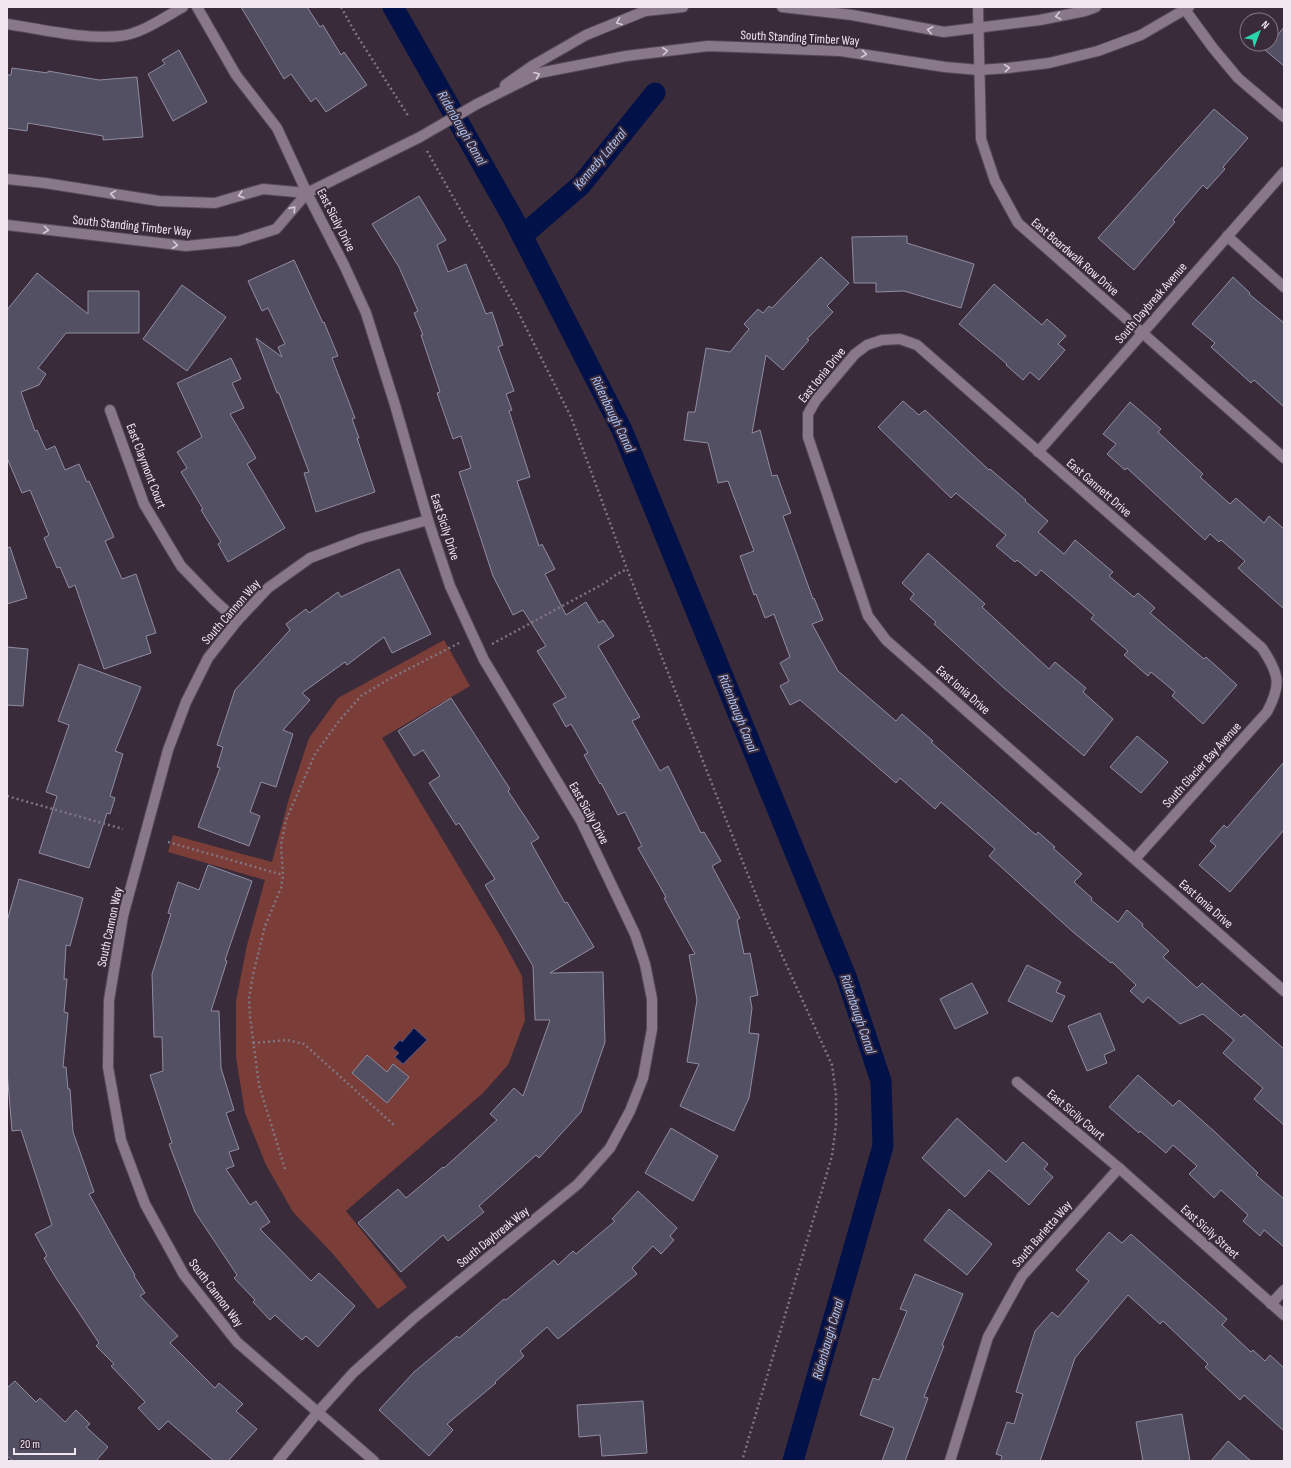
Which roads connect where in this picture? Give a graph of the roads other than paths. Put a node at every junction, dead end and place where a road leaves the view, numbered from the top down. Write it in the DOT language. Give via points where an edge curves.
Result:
graph roads {
  1 [pos="183,7"];
  2 [pos="197,7"];
  3 [pos="683,7"];
  4 [pos="782,7"];
  5 [pos="978,7"];
  6 [pos="1096,7"];
  7 [pos="1186,8"];
  8 [pos="7,24"];
  9 [pos="979,29"];
  10 [pos="979,70"];
  11 [pos="477,104"];
  12 [pos="1284,117"];
  13 [pos="1284,172"];
  14 [pos="7,179"];
  15 [pos="307,193"];
  16 [pos="7,225"];
  17 [pos="1227,236"];
  18 [pos="1284,287"];
  19 [pos="1142,333"];
  20 [pos="882,340"];
  21 [pos="110,410"];
  22 [pos="1038,452"];
  23 [pos="1284,458"];
  24 [pos="428,520"];
  25 [pos="237,621"];
  26 [pos="1278,683"];
  27 [pos="1135,859"];
  28 [pos="1284,991"];
  29 [pos="648,1057"];
  30 [pos="1016,1082"];
  31 [pos="1118,1168"];
  32 [pos="1284,1290"];
  33 [pos="1271,1304"];
  34 [pos="1284,1315"];
  35 [pos="318,1412"];
  36 [pos="278,1461"];
  37 [pos="374,1461"];
  38 [pos="950,1461"];
  1 -- 8 [label="street" via="144,28 120,36 91,37"];
  2 -- 15 [label="street, East Sicily Drive" via="236,75 277,128"];
  3 -- 11 [label="street, South Standing Timber Way, one-way" via="645,11 586,35 532,66"];
  9 -- 4 [label="street, South Standing Timber Way, one-way" via="944,32 852,15"];
  5 -- 9 [label="street, East Boardwalk Row Drive"];
  6 -- 9 [label="street, South Standing Timber Way, one-way" via="1040,20"];
  10 -- 7 [label="street, South Standing Timber Way, one-way" via="1049,63 1098,51 1141,35"];
  7 -- 12 [label="street" via="1213,48 1238,78"];
  9 -- 10 [label="street, East Boardwalk Row Drive"];
  11 -- 10 [label="street, South Standing Timber Way, one-way" via="539,74 626,56 708,46 841,51"];
  10 -- 19 [label="street, East Boardwalk Row Drive" via="981,139 994,181 1018,224"];
  11 -- 15 [label="street, South Standing Timber Way" via="430,132"];
  13 -- 17 [label="street, South Daybreak Avenue"];
  15 -- 14 [label="street, one-way" via="263,188 215,203 158,201"];
  16 -- 15 [label="street, South Standing Timber Way, one-way" via="186,246 238,241 276,229"];
  15 -- 24 [label="street, East Sicily Drive" via="366,313"];
  17 -- 18 [label="street"];
  17 -- 19 [label="street, South Daybreak Avenue"];
  19 -- 22 [label="street, South Daybreak Avenue"];
  19 -- 23 [label="street, East Boardwalk Row Drive"];
  20 -- 22 [label="street, East Gannett Drive" via="900,339 917,345"];
  20 -- 27 [label="street, East Ionia Drive" via="867,345 856,354 816,400 808,414 808,437 868,616 886,640"];
  21 -- 25 [label="street, East Claymont Court" via="144,504 181,566"];
  22 -- 26 [label="street, East Gannett Drive" via="1262,648 1272,664"];
  24 -- 25 [label="street, South Cannon Way" via="363,538 310,558 268,588"];
  24 -- 29 [label="street, East Sicily Drive" via="450,586 476,643 581,821 635,934 645,964 652,999 652,1029"];
  25 -- 35 [label="street, South Cannon Way" via="208,658 186,702 168,750 123,916 109,1000 108,1067 121,1140 145,1204 184,1275 237,1342"];
  26 -- 27 [label="street, South Glacier Bay Avenue" via="1267,712"];
  27 -- 28 [label="street, East Ionia Drive"];
  29 -- 35 [label="street, South Daybreak Way" via="630,1111 610,1148 578,1184 414,1318 353,1373"];
  30 -- 31 [label="street, East Sicily Court"];
  31 -- 33 [label="street, East Sicily Street"];
  31 -- 38 [label="street, South Barletta Way" via="1022,1276 988,1337"];
  32 -- 33 [label="street"];
  33 -- 34 [label="street, East Sicily Street"];
  35 -- 36 [label="street, South Daybreak Way"];
  35 -- 37 [label="street, South Cannon Way"];
}
